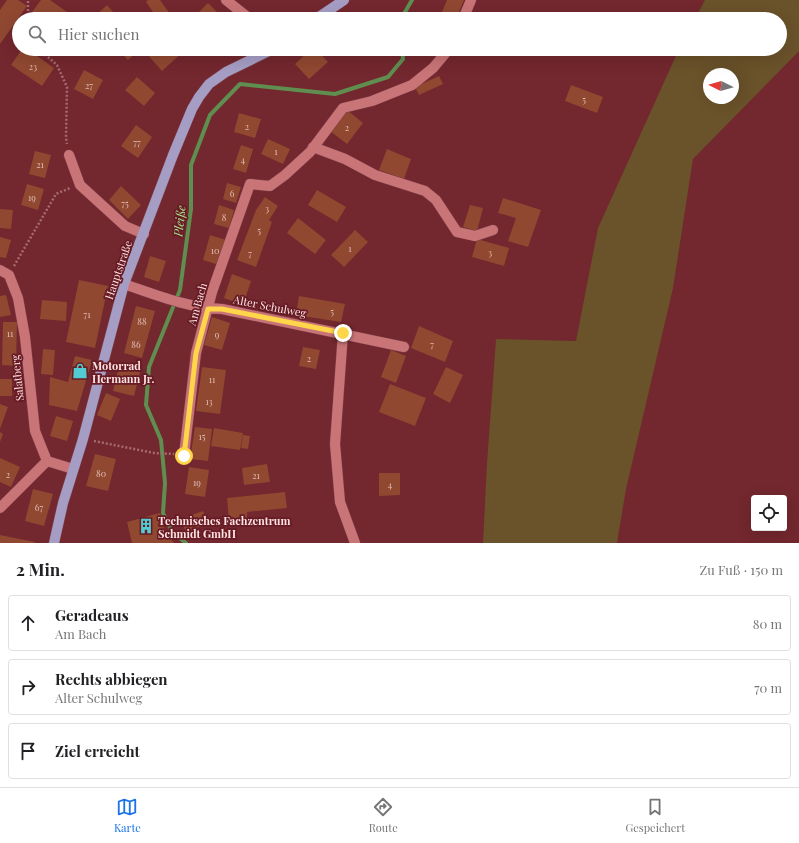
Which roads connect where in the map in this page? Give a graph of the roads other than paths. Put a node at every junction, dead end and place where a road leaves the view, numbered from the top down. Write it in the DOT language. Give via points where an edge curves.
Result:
graph roads {
  1 [pos="226,0"];
  2 [pos="344,0"];
  3 [pos="471,0"];
  4 [pos="241,12"];
  5 [pos="326,12"];
  6 [pos="466,12"];
  7 [pos="259,56"];
  8 [pos="443,56"];
  9 [pos="314,147"];
  10 [pos="69,155"];
  11 [pos="493,230"];
  12 [pos="144,234"];
  13 [pos="4,272"];
  14 [pos="124,284"];
  15 [pos="208,309"];
  16 [pos="343,333"];
  17 [pos="404,347"];
  18 [pos="184,456"];
  19 [pos="47,461"];
  20 [pos="73,468"];
  21 [pos="0,508"];
  22 [pos="54,543"];
  23 [pos="355,543"];
  1 -- 4 [label="street"];
  2 -- 5 [label="main road"];
  3 -- 6 [label="street"];
  7 -- 12 [label="main road, Hauptstraße" via="226,72 209,84 199,97 173,155"];
  8 -- 9 [label="street" via="433,68 412,84 372,101 343,108"];
  9 -- 11 [label="street" via="345,158 375,175 425,191 436,200 457,232 475,236"];
  9 -- 15 [label="street, Am Bach" via="286,175 270,186 250,184"];
  10 -- 12 [label="street" via="80,185 125,226"];
  12 -- 14 [label="main road, Hauptstraße"];
  13 -- 19 [label="street, Salatberg" via="18,298 35,431"];
  14 -- 15 [label="street, Alter Schulweg" via="183,304"];
  14 -- 20 [label="main road, Hauptstraße"];
  15 -- 16 [label="street, Alter Schulweg" via="222,309"];
  15 -- 18 [label="street, Am Bach" via="196,353"];
  16 -- 17 [label="street, Alter Schulweg"];
  16 -- 23 [label="street" via="335,444 340,502"];
  19 -- 20 [label="street"];
  19 -- 21 [label="street"];
  20 -- 22 [label="main road, Hauptstraße"];
}
